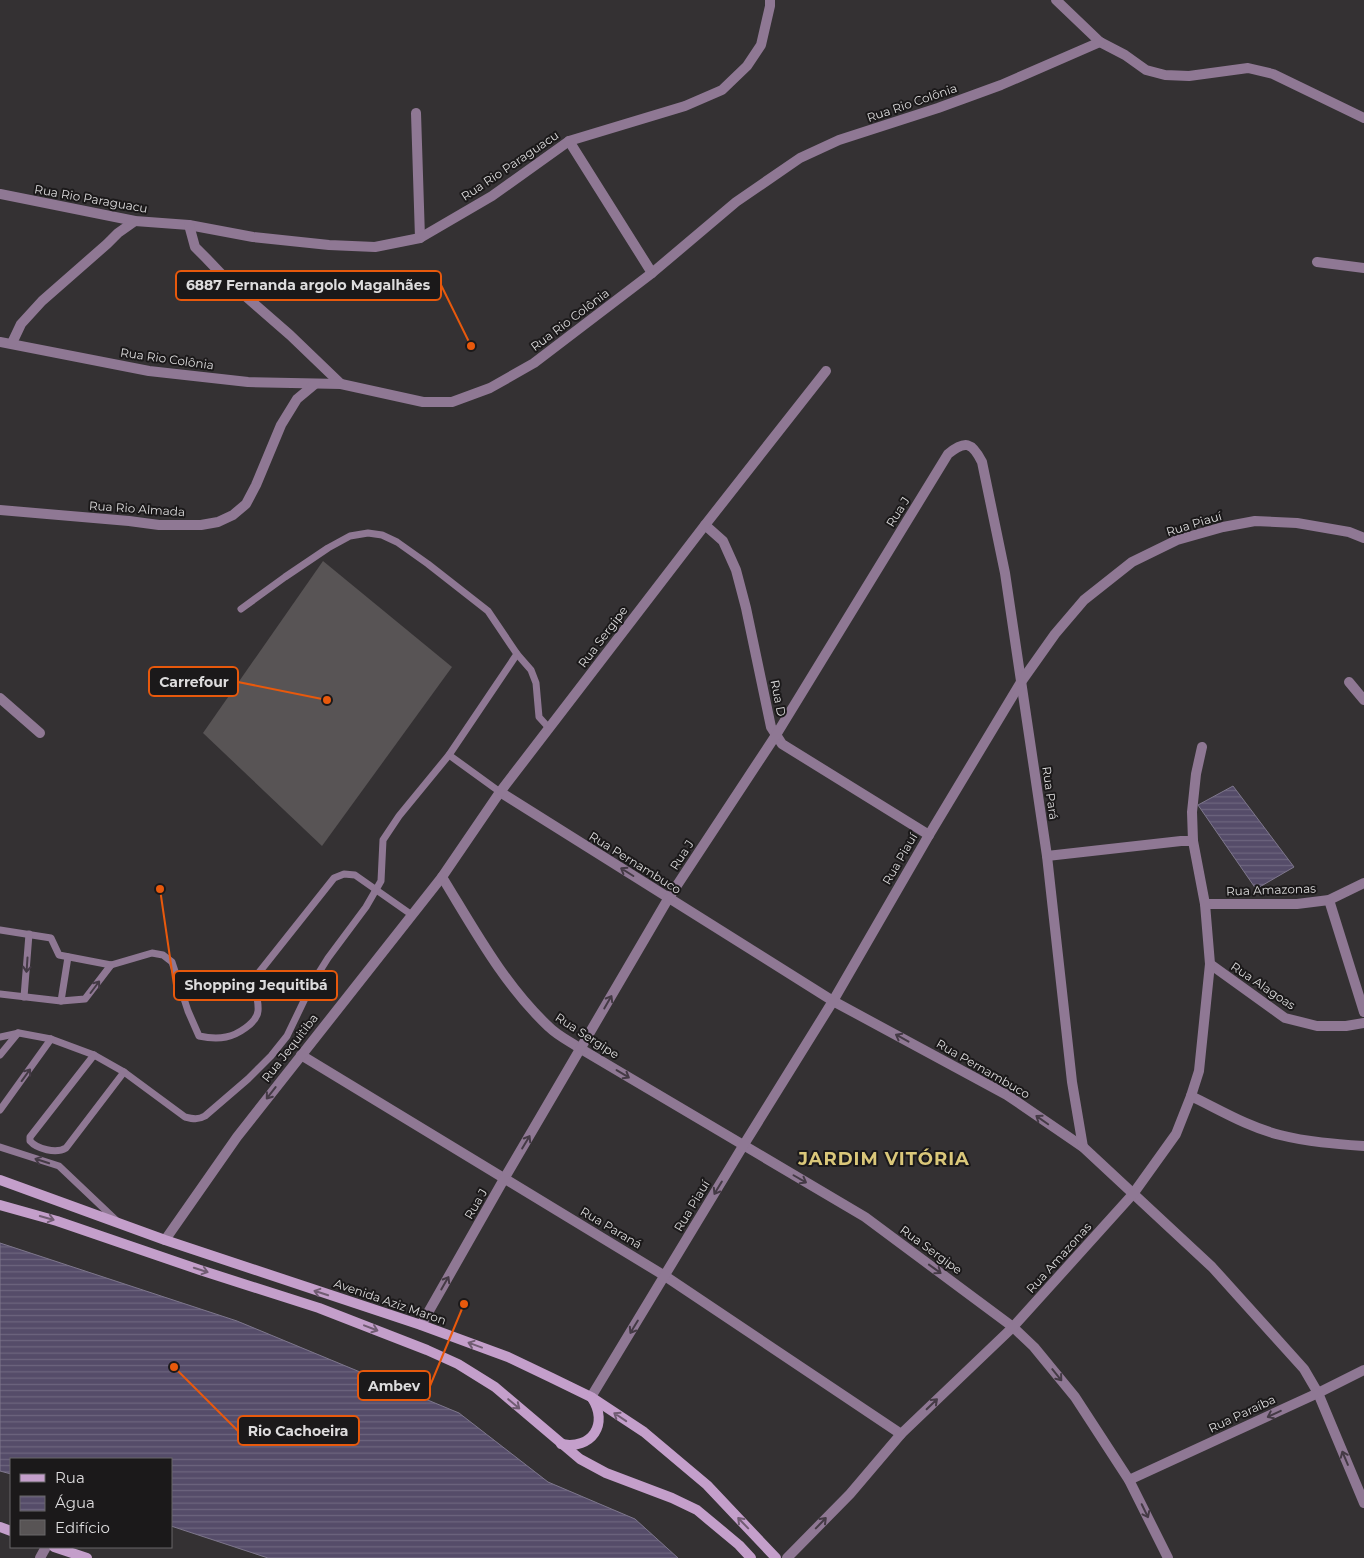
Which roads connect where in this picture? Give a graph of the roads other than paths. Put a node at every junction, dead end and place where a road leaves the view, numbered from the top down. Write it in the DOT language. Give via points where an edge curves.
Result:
graph roads {
  1 [pos="770,0"];
  2 [pos="1056,0"];
  3 [pos="1100,42"];
  4 [pos="416,113"];
  5 [pos="1364,118"];
  6 [pos="569,141"];
  7 [pos="0,194"];
  8 [pos="135,221"];
  9 [pos="189,225"];
  10 [pos="420,238"];
  11 [pos="1317,262"];
  12 [pos="1364,268"];
  13 [pos="652,273"];
  14 [pos="0,342"];
  15 [pos="12,343"];
  16 [pos="826,372"];
  17 [pos="315,384"];
  18 [pos="341,384"];
  19 [pos="971,447"];
  20 [pos="0,510"];
  21 [pos="704,525"];
  22 [pos="1364,538"];
  23 [pos="241,609"];
  24 [pos="517,654"];
  25 [pos="1021,682"];
  26 [pos="1349,682"];
  27 [pos="0,698"];
  28 [pos="1364,700"];
  29 [pos="549,728"];
  30 [pos="40,733"];
  31 [pos="776,735"];
  32 [pos="1202,747"];
  33 [pos="449,755"];
  34 [pos="500,792"];
  35 [pos="929,835"];
  36 [pos="1193,841"];
  37 [pos="1047,856"];
  38 [pos="442,877"];
  39 [pos="1364,883"];
  40 [pos="668,898"];
  41 [pos="1329,900"];
  42 [pos="1205,904"];
  43 [pos="412,915"];
  44 [pos="0,930"];
  45 [pos="29,934"];
  46 [pos="68,957"];
  47 [pos="1210,964"];
  48 [pos="111,965"];
  49 [pos="0,994"];
  50 [pos="24,997"];
  51 [pos="61,1001"];
  52 [pos="834,1001"];
  53 [pos="1364,1012"];
  54 [pos="1364,1023"];
  55 [pos="18,1033"];
  56 [pos="0,1037"];
  57 [pos="52,1039"];
  58 [pos="581,1049"];
  59 [pos="94,1055"];
  60 [pos="301,1055"];
  61 [pos="0,1056"];
  62 [pos="124,1072"];
  63 [pos="1191,1096"];
  64 [pos="1,1107"];
  65 [pos="0,1146"];
  66 [pos="743,1146"];
  67 [pos="1364,1146"];
  68 [pos="1082,1147"];
  69 [pos="504,1179"];
  70 [pos="0,1180"];
  71 [pos="1133,1194"];
  72 [pos="0,1205"];
  73 [pos="120,1224"];
  74 [pos="165,1240"];
  75 [pos="665,1276"];
  76 [pos="421,1325"];
  77 [pos="1013,1327"];
  78 [pos="1364,1370"];
  79 [pos="1318,1393"];
  80 [pos="591,1397"];
  81 [pos="901,1434"];
  82 [pos="560,1444"];
  83 [pos="1129,1480"];
  84 [pos="1364,1503"];
  85 [pos="57,1548"];
  86 [pos="87,1558"];
  87 [pos="751,1558"];
  88 [pos="776,1558"];
  89 [pos="787,1558"];
  90 [pos="1168,1558"];
  1 -- 6 [label="street, Rua Rio Paraguacu" via="761,45 747,66 722,90 685,106"];
  2 -- 3 [label="street"];
  3 -- 5 [label="street" via="1146,70 1165,75 1189,76 1248,68 1273,74"];
  3 -- 13 [label="street, Rua Rio Colônia" via="1001,85 839,140 800,158 736,202"];
  4 -- 10 [label="street"];
  6 -- 10 [label="street, Rua Rio Paraguacu" via="492,196"];
  6 -- 13 [label="street"];
  7 -- 8 [label="street, Rua Rio Paraguacu"];
  8 -- 9 [label="street, Rua Rio Paraguacu"];
  8 -- 15 [label="street" via="42,301 21,324"];
  9 -- 10 [label="street, Rua Rio Paraguacu" via="329,246 375,247"];
  9 -- 18 [label="street" via="195,247"];
  11 -- 12 [label="street"];
  13 -- 18 [label="street, Rua Rio Colônia" via="534,363 490,388 452,402 423,402"];
  14 -- 15 [label="street, Rua Rio Colônia"];
  15 -- 17 [label="street, Rua Rio Colônia" via="149,371 248,382"];
  16 -- 21 [label="street, Rua Sergipe"];
  17 -- 18 [label="street, Rua Rio Colônia"];
  17 -- 20 [label="street, Rua Rio Almada" via="297,399 281,425 246,504 218,522 159,525"];
  19 -- 25 [label="street, Rua Pará" via="982,462 1004,563"];
  19 -- 31 [label="street, Rua J" via="958,446 948,454"];
  21 -- 29 [label="street, Rua Sergipe"];
  21 -- 31 [label="street, Rua D" via="723,541 736,570"];
  22 -- 25 [label="street, Rua Piauí" via="1349,532 1297,523 1255,521 1177,540 1132,562 1084,600"];
  23 -- 24 [label="lane" via="350,536 382,534 428,564 488,611"];
  24 -- 29 [label="lane" via="531,670 536,683 539,717"];
  24 -- 33 [label="lane"];
  25 -- 35 [label="street, Rua Piauí"];
  25 -- 37 [label="street, Rua Pará"];
  26 -- 28 [label="street"];
  27 -- 30 [label="street"];
  29 -- 34 [label="street, Rua Sergipe"];
  31 -- 35 [label="street, Rua D" via="782,744"];
  31 -- 40 [label="street, Rua J"];
  32 -- 36 [label="street, Rua Amazonas" via="1192,812"];
  33 -- 34 [label="lane"];
  33 -- 62 [label="lane" via="383,840 381,881 374,896 313,982 287,1036 248,1079 205,1116 194,1120 185,1118"];
  34 -- 38 [label="street, Rua Sergipe"];
  40 -- 34 [label="street, Rua Pernambuco, one-way"];
  35 -- 52 [label="street, Rua Piauí"];
  36 -- 37 [label="street"];
  36 -- 42 [label="street, Rua Amazonas"];
  37 -- 68 [label="street, Rua Pará"];
  38 -- 43 [label="street, Rua Jequitiba"];
  38 -- 58 [label="street, Rua Sergipe" via="478,937 527,1004 550,1029"];
  39 -- 41 [label="street, Rua Amazonas"];
  40 -- 52 [label="street, Rua Pernambuco"];
  58 -- 40 [label="street, Rua J, one-way"];
  41 -- 42 [label="street, Rua Amazonas" via="1297,904"];
  41 -- 53 [label="street"];
  42 -- 47 [label="street, Rua Amazonas"];
  43 -- 48 [label="lane" via="355,875 344,874 334,878 254,980 258,1012 252,1023 228,1037 212,1039 199,1036 172,962 162,955 152,953"];
  43 -- 60 [label="street, Rua Jequitiba"];
  44 -- 45 [label="lane"];
  45 -- 46 [label="lane" via="51,938 59,954"];
  45 -- 50 [label="lane, one-way"];
  46 -- 48 [label="lane"];
  46 -- 51 [label="lane"];
  47 -- 54 [label="street, Rua Alagoas" via="1285,1018 1317,1026"];
  47 -- 63 [label="street, Rua Amazonas" via="1199,1071"];
  51 -- 48 [label="lane, one-way" via="85,1000"];
  49 -- 50 [label="lane"];
  50 -- 51 [label="lane"];
  52 -- 66 [label="street, Rua Piauí"];
  68 -- 52 [label="street, Rua Pernambuco, one-way" via="1007,1095"];
  55 -- 56 [label="lane"];
  55 -- 57 [label="lane"];
  55 -- 61 [label="lane"];
  57 -- 59 [label="lane"];
  64 -- 57 [label="lane, one-way"];
  58 -- 66 [label="street, Rua Sergipe, one-way"];
  69 -- 58 [label="street, Rua J, one-way"];
  59 -- 62 [label="lane"];
  59 -- 62 [label="lane" via="30,1137 33,1144 54,1151 66,1148"];
  60 -- 69 [label="street, Rua Paraná"];
  60 -- 74 [label="street, Rua Jequitiba, one-way" via="236,1138"];
  63 -- 67 [label="street" via="1241,1121 1278,1134 1318,1143"];
  63 -- 71 [label="street, Rua Amazonas" via="1176,1134"];
  73 -- 65 [label="lane, one-way" via="59,1166"];
  66 -- 75 [label="street, Rua Piauí, one-way"];
  66 -- 77 [label="street, Rua Sergipe, one-way" via="865,1217"];
  68 -- 71 [label="street, Rua Pernambuco"];
  69 -- 75 [label="street, Rua Paraná"];
  76 -- 69 [label="street, Rua J, one-way"];
  70 -- 73 [label="main road, Avenida Aziz Maron"];
  71 -- 77 [label="street, Rua Amazonas"];
  71 -- 79 [label="street, Rua Pernambuco" via="1212,1267 1304,1369"];
  72 -- 82 [label="main road, one-way" via="319,1308 427,1350 458,1364 494,1388"];
  73 -- 74 [label="main road, Avenida Aziz Maron"];
  76 -- 74 [label="main road, Avenida Aziz Maron, one-way"];
  75 -- 80 [label="street, Rua Piauí, one-way"];
  75 -- 81 [label="street, Rua Paraná"];
  80 -- 76 [label="main road, Avenida Aziz Maron, one-way" via="508,1357"];
  81 -- 77 [label="street, Rua Amazonas, one-way"];
  77 -- 83 [label="street, Rua Sergipe, one-way" via="1075,1397"];
  78 -- 79 [label="street, Rua Paraíba"];
  79 -- 83 [label="street, Rua Paraíba, one-way"];
  84 -- 79 [label="street, Rua Pernambuco, one-way"];
  80 -- 82 [label="main road" via="599,1417 591,1438 582,1444"];
  88 -- 80 [label="main road, Avenida Aziz Maron, one-way" via="707,1485 644,1432"];
  89 -- 81 [label="street, Rua Amazonas, one-way" via="850,1494"];
  82 -- 87 [label="main road" via="606,1473 697,1510"];
  83 -- 90 [label="street, Rua Sergipe, one-way"];
  85 -- 86 [label="main road"];
}
